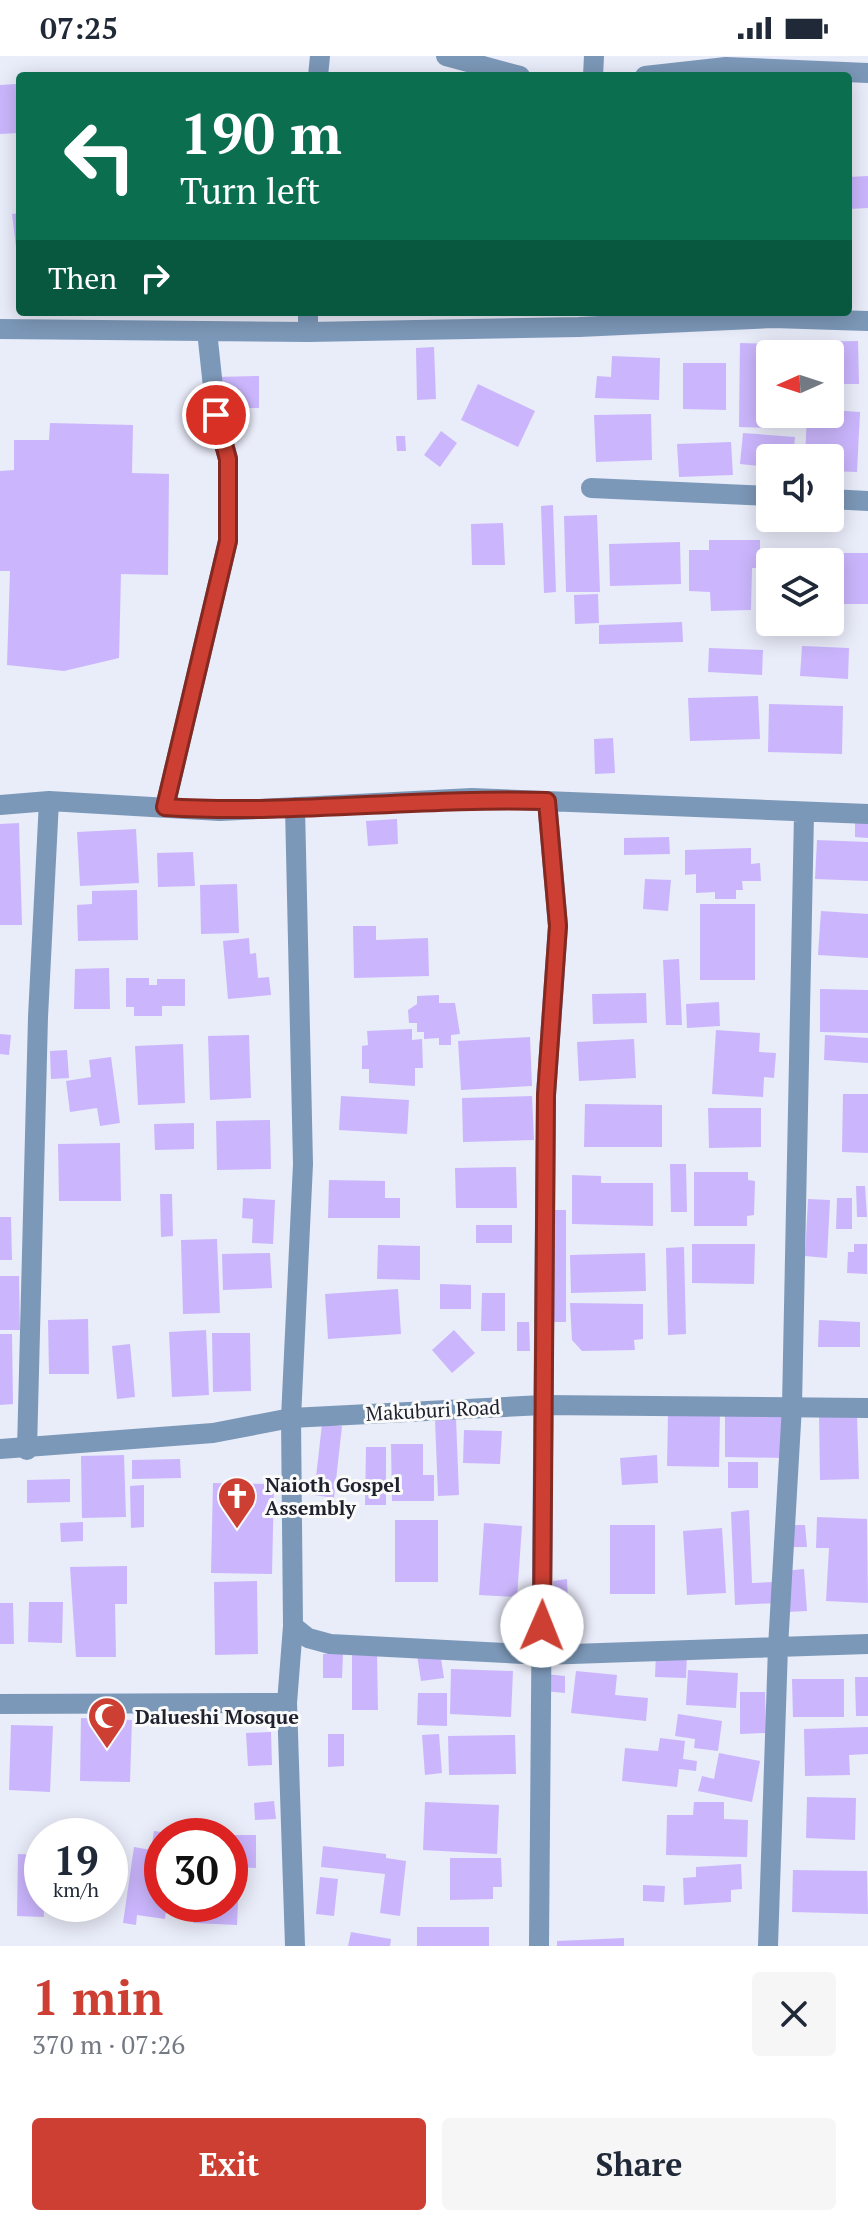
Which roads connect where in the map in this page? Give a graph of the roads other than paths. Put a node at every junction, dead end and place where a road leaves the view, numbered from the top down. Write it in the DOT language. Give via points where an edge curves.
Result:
graph roads {
  1 [pos="446,56"];
  2 [pos="843,64"];
  3 [pos="505,72"];
  4 [pos="681,72"];
  5 [pos="868,73"];
  6 [pos="868,321"];
  7 [pos="308,322"];
  8 [pos="0,329"];
  9 [pos="207,331"];
  10 [pos="591,488"];
  11 [pos="756,495"];
  12 [pos="844,500"];
  13 [pos="868,501"];
  14 [pos="49,801"];
  15 [pos="547,801"];
  16 [pos="0,805"];
  17 [pos="165,807"];
  18 [pos="295,807"];
  19 [pos="804,814"];
  20 [pos="868,814"];
  21 [pos="543,1405"];
  22 [pos="792,1406"];
  23 [pos="868,1408"];
  24 [pos="291,1418"];
  25 [pos="0,1449"];
  26 [pos="27,1450"];
  27 [pos="293,1626"];
  28 [pos="868,1644"];
  29 [pos="778,1647"];
  30 [pos="542,1655"];
  31 [pos="287,1703"];
  32 [pos="0,1704"];
  33 [pos="295,1946"];
  34 [pos="539,1946"];
  35 [pos="768,1946"];
  1 -- 3 [label="street"];
  2 -- 4 [label="street"];
  2 -- 5 [label="street"];
  6 -- 7 [label="street" via="773,318 579,327"];
  7 -- 9 [label="street"];
  8 -- 9 [label="street"];
  9 -- 17 [label="street" via="216,415 228,459 228,541"];
  10 -- 11 [label="street"];
  12 -- 13 [label="street"];
  14 -- 16 [label="street"];
  14 -- 17 [label="street"];
  14 -- 26 [label="street"];
  15 -- 18 [label="street" via="472,798"];
  15 -- 19 [label="street"];
  15 -- 21 [label="street" via="558,926 546,1095"];
  17 -- 18 [label="street"];
  18 -- 24 [label="street" via="303,1164"];
  19 -- 20 [label="street"];
  19 -- 22 [label="street"];
  21 -- 22 [label="street, Makuburi Road"];
  21 -- 24 [label="street, Makuburi Road"];
  21 -- 30 [label="street"];
  22 -- 23 [label="street, Makuburi Road"];
  22 -- 29 [label="street"];
  24 -- 26 [label="street, Makuburi Road" via="213,1433"];
  24 -- 27 [label="street"];
  25 -- 26 [label="street, Makuburi Road"];
  27 -- 30 [label="street" via="308,1638 330,1644"];
  27 -- 31 [label="street"];
  28 -- 29 [label="street"];
  29 -- 30 [label="street"];
  29 -- 35 [label="street"];
  30 -- 34 [label="street"];
  31 -- 32 [label="street"];
  31 -- 33 [label="street"];
}
